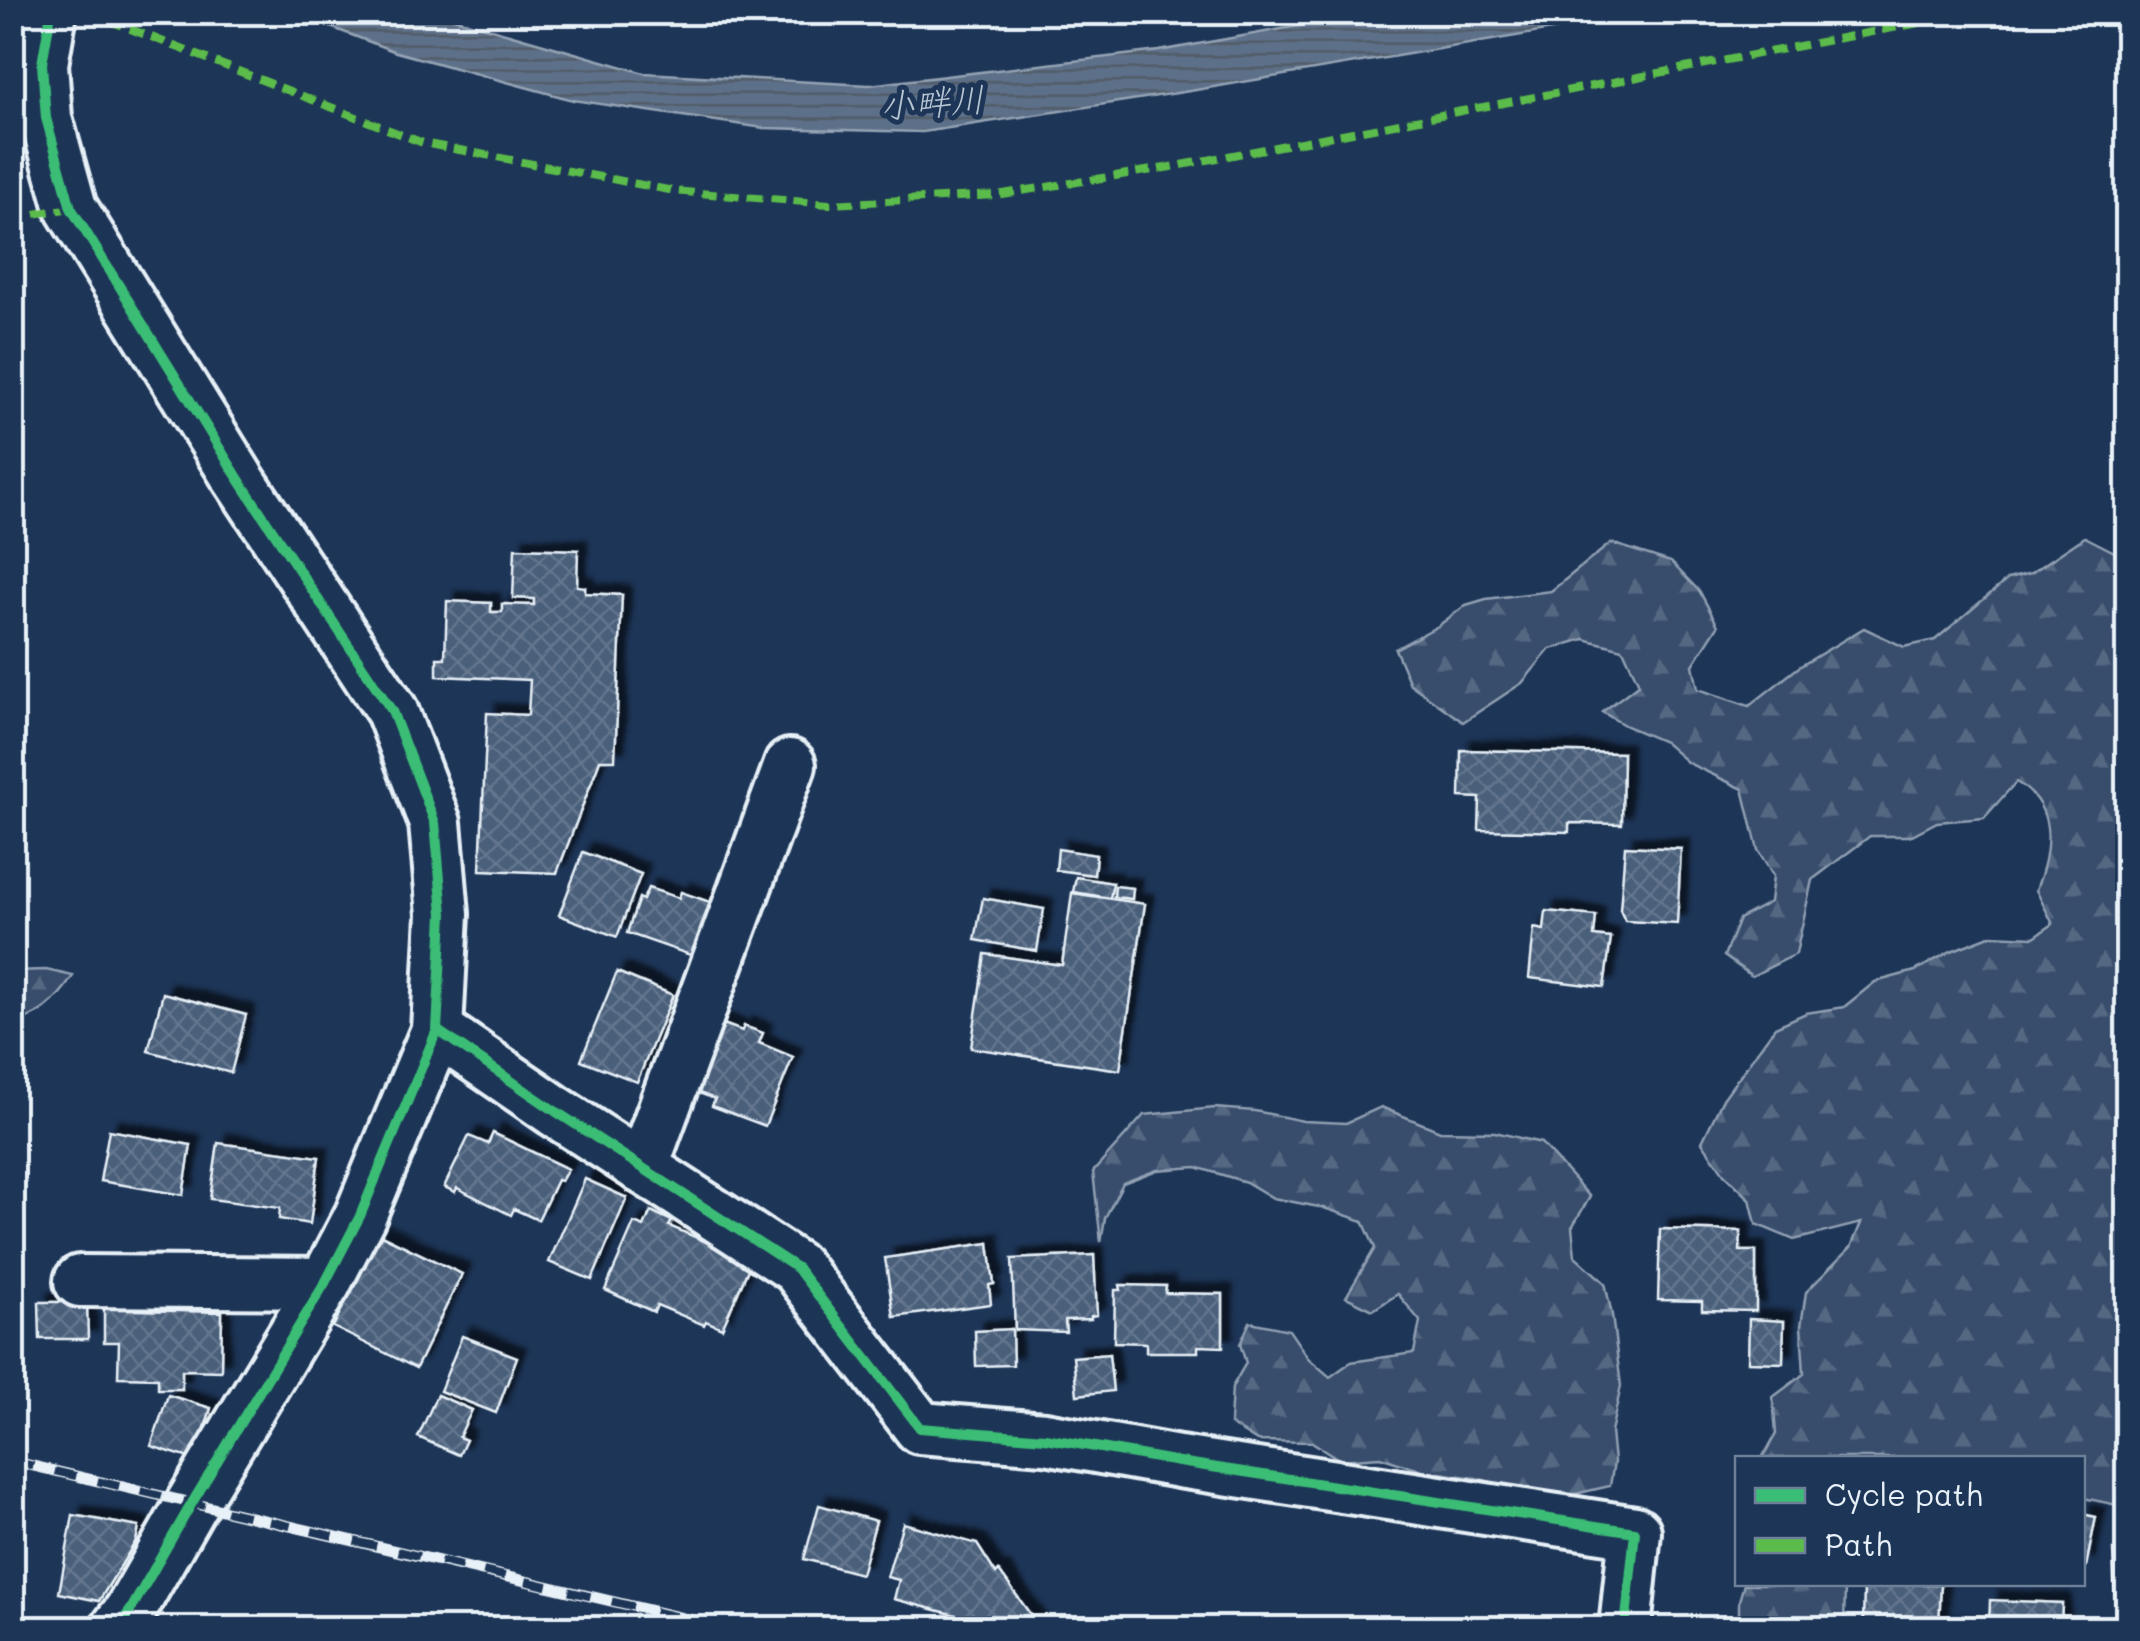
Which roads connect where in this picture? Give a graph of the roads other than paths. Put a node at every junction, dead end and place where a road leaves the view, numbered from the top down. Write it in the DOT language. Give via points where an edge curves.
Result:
graph roads {
  1 [pos="51,12"];
  2 [pos="790,765"];
  3 [pos="438,1030"];
  4 [pos="642,1168"];
  5 [pos="80,1281"];
  6 [pos="326,1283"];
  7 [pos="116,1628"];
  8 [pos="1626,1628"];
  1 -- 3 [label="street" via="42,64 46,118 71,208 392,711 429,807 443,914"];
  2 -- 4 [label="street"];
  3 -- 4 [label="street"];
  3 -- 6 [label="street"];
  4 -- 8 [label="street" via="797,1268 920,1428 1045,1438 1635,1532"];
  5 -- 6 [label="street"];
  6 -- 7 [label="street"];
}
